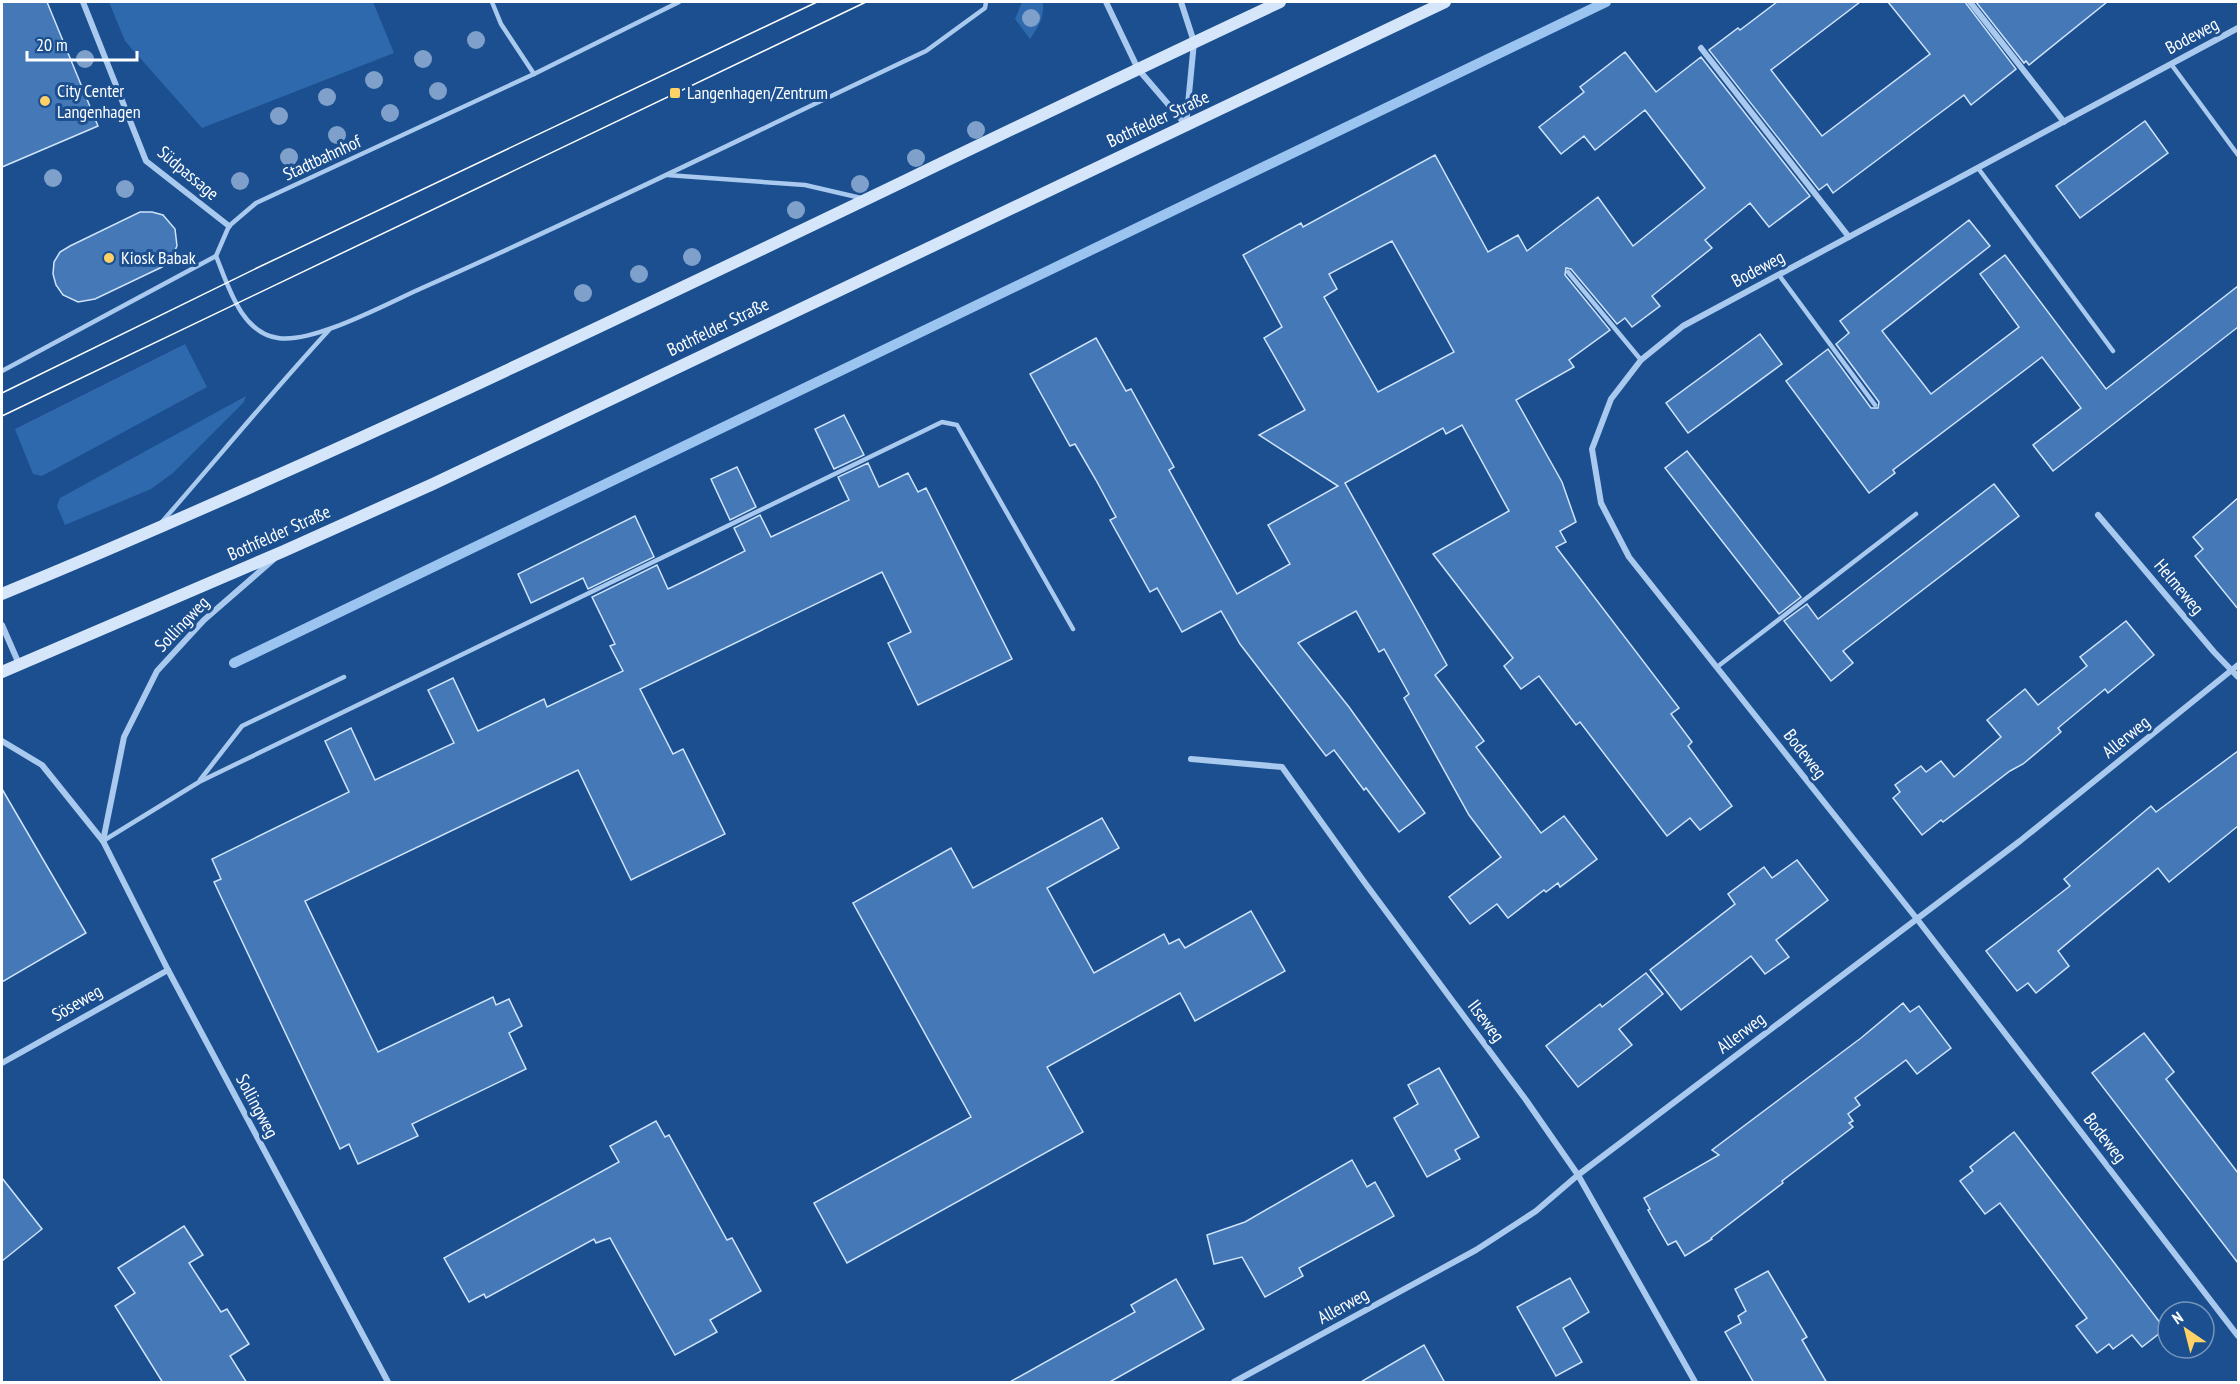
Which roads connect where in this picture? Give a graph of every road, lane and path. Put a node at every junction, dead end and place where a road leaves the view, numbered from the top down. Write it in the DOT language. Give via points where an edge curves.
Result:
graph roads {
  1 [pos="83,2"];
  2 [pos="492,2"];
  3 [pos="679,2"];
  4 [pos="986,2"];
  5 [pos="1106,2"];
  6 [pos="1181,2"];
  7 [pos="1280,2"];
  8 [pos="1445,2"];
  9 [pos="1970,2"];
  10 [pos="2238,28"];
  11 [pos="1194,42"];
  12 [pos="1701,48"];
  13 [pos="2171,64"];
  14 [pos="1138,69"];
  15 [pos="534,74"];
  16 [pos="2064,122"];
  17 [pos="1186,125"];
  18 [pos="2238,155"];
  19 [pos="1978,168"];
  20 [pos="666,174"];
  21 [pos="866,199"];
  22 [pos="229,226"];
  23 [pos="1849,237"];
  24 [pos="216,256"];
  25 [pos="1568,272"];
  26 [pos="1779,275"];
  27 [pos="331,328"];
  28 [pos="2113,351"];
  29 [pos="1641,360"];
  30 [pos="2,371"];
  31 [pos="1875,405"];
  32 [pos="1916,514"];
  33 [pos="2098,515"];
  34 [pos="154,530"];
  35 [pos="284,551"];
  36 [pos="2,594"];
  37 [pos="2,625"];
  38 [pos="1073,629"];
  39 [pos="19,665"];
  40 [pos="2238,665"];
  41 [pos="1717,667"];
  42 [pos="2232,670"];
  43 [pos="2,672"];
  44 [pos="344,677"];
  45 [pos="2238,678"];
  46 [pos="2,741"];
  47 [pos="1191,759"];
  48 [pos="199,782"];
  49 [pos="103,841"];
  50 [pos="1917,919"];
  51 [pos="168,970"];
  52 [pos="2,1063"];
  53 [pos="1578,1175"];
  54 [pos="2238,1336"];
  55 [pos="388,1383"];
  56 [pos="1234,1383"];
  57 [pos="1695,1383"];
  1 -- 22 [label="street, Südpassage" via="146,161"];
  2 -- 15 [label="lane" via="501,24"];
  3 -- 15 [label="lane, Stadtbahnhof"];
  4 -- 20 [label="lane" via="985,8 926,51"];
  5 -- 14 [label="street"];
  6 -- 11 [label="street"];
  7 -- 11 [label="main road"];
  8 -- 17 [label="main road, Bothfelder Straße"];
  9 -- 16 [label="street"];
  10 -- 13 [label="street, Bodeweg"];
  11 -- 14 [label="main road"];
  11 -- 17 [label="street"];
  12 -- 23 [label="street"];
  13 -- 16 [label="street, Bodeweg"];
  13 -- 18 [label="lane"];
  14 -- 17 [label="street"];
  14 -- 21 [label="main road"];
  15 -- 22 [label="lane, Stadtbahnhof" via="256,203"];
  16 -- 19 [label="street, Bodeweg"];
  17 -- 35 [label="main road, Bothfelder Straße"];
  19 -- 23 [label="street, Bodeweg"];
  19 -- 28 [label="lane"];
  20 -- 21 [label="lane" via="805,185"];
  20 -- 27 [label="lane"];
  21 -- 34 [label="main road" via="424,410"];
  22 -- 24 [label="lane, Stadtbahnhof"];
  23 -- 26 [label="street, Bodeweg"];
  24 -- 27 [label="lane" via="235,303 256,329 278,338 302,338"];
  24 -- 30 [label="lane"];
  25 -- 29 [label="lane"];
  26 -- 29 [label="street, Bodeweg" via="1683,326"];
  26 -- 31 [label="lane"];
  27 -- 34 [label="lane"];
  29 -- 41 [label="street, Bodeweg" via="1611,399 1592,449 1601,503 1629,557"];
  32 -- 41 [label="lane"];
  33 -- 42 [label="street, Helmeweg"];
  34 -- 36 [label="main road"];
  35 -- 39 [label="main road, Bothfelder Straße"];
  35 -- 49 [label="street, Sollingweg" via="204,620 157,671 124,737"];
  37 -- 39 [label="street"];
  38 -- 48 [label="lane" via="957,425 942,422"];
  39 -- 43 [label="main road, Bothfelder Straße"];
  40 -- 42 [label="street, Allerweg"];
  41 -- 50 [label="street, Bodeweg"];
  42 -- 45 [label="street, Helmeweg"];
  42 -- 50 [label="street, Allerweg"];
  44 -- 48 [label="lane" via="242,726"];
  46 -- 49 [label="street, Sollingweg" via="42,765"];
  47 -- 53 [label="street, Ilseweg" via="1282,767"];
  48 -- 49 [label="lane"];
  49 -- 51 [label="street, Sollingweg"];
  50 -- 53 [label="street, Allerweg"];
  50 -- 54 [label="street, Bodeweg"];
  51 -- 52 [label="street, Söseweg"];
  51 -- 55 [label="street, Sollingweg"];
  53 -- 56 [label="street, Allerweg" via="1536,1211 1476,1250"];
  53 -- 57 [label="street, Ilseweg"];
}
